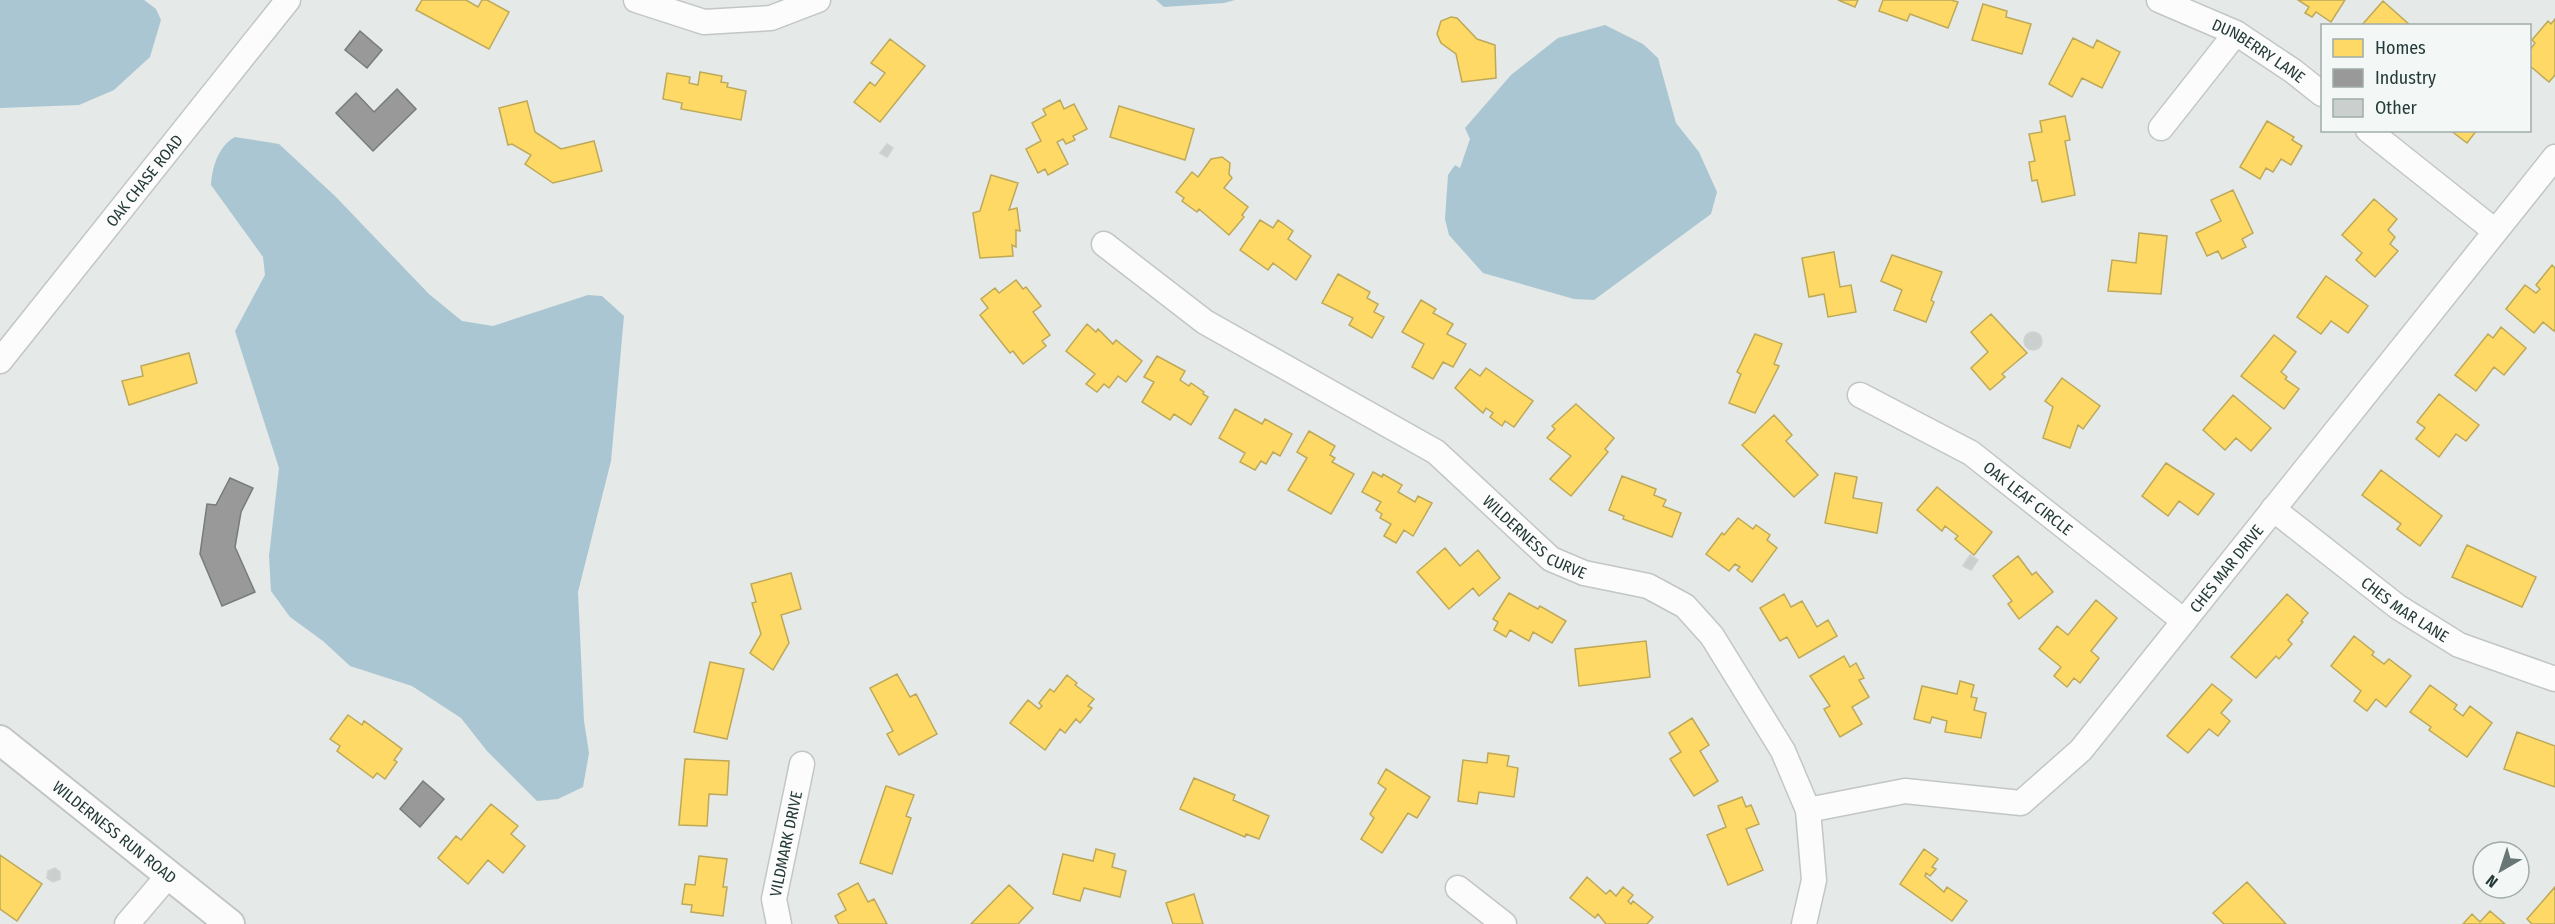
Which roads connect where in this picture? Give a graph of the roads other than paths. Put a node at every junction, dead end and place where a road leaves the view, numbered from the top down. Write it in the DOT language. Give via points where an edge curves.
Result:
graph roads {
  1 [pos="288,0"];
  2 [pos="636,0"];
  3 [pos="818,0"];
  4 [pos="2159,0"];
  5 [pos="2236,33"];
  6 [pos="2321,93"];
  7 [pos="2161,128"];
  8 [pos="2371,132"];
  9 [pos="2555,157"];
  10 [pos="2495,231"];
  11 [pos="1104,244"];
  12 [pos="0,361"];
  13 [pos="1860,395"];
  14 [pos="2273,509"];
  15 [pos="2184,621"];
  16 [pos="2555,679"];
  17 [pos="0,740"];
  18 [pos="802,764"];
  19 [pos="1808,810"];
  20 [pos="168,876"];
  21 [pos="1458,888"];
  22 [pos="127,924"];
  23 [pos="230,924"];
  24 [pos="779,924"];
  25 [pos="1504,924"];
  26 [pos="1804,924"];
  1 -- 12 [label="street, OAK CHASE ROAD"];
  2 -- 3 [label="street" via="704,22 771,18"];
  4 -- 5 [label="street, DUNBERRY LANE"];
  5 -- 6 [label="street, DUNBERRY LANE"];
  5 -- 7 [label="street"];
  8 -- 10 [label="street"];
  9 -- 10 [label="street, CHES MAR DRIVE"];
  10 -- 14 [label="street, CHES MAR DRIVE"];
  11 -- 19 [label="street, WILDERNESS CURVE" via="1205,322 1436,452 1551,558 1584,573 1648,586 1685,606 1712,636 1783,751"];
  13 -- 15 [label="street, OAK LEAF CIRCLE" via="1971,453"];
  14 -- 15 [label="street, CHES MAR DRIVE"];
  14 -- 16 [label="street, CHES MAR LANE" via="2398,607 2459,645"];
  15 -- 19 [label="street, CHES MAR DRIVE" via="2081,750 2021,802 1905,791"];
  17 -- 20 [label="street, WILDERNESS RUN ROAD"];
  18 -- 24 [label="street, VILDMARK DRIVE" via="774,899"];
  19 -- 26 [label="street, WILDERNESS CURVE" via="1814,880"];
  20 -- 22 [label="street"];
  20 -- 23 [label="street, WILDERNESS RUN ROAD"];
  21 -- 25 [label="street"];
}
